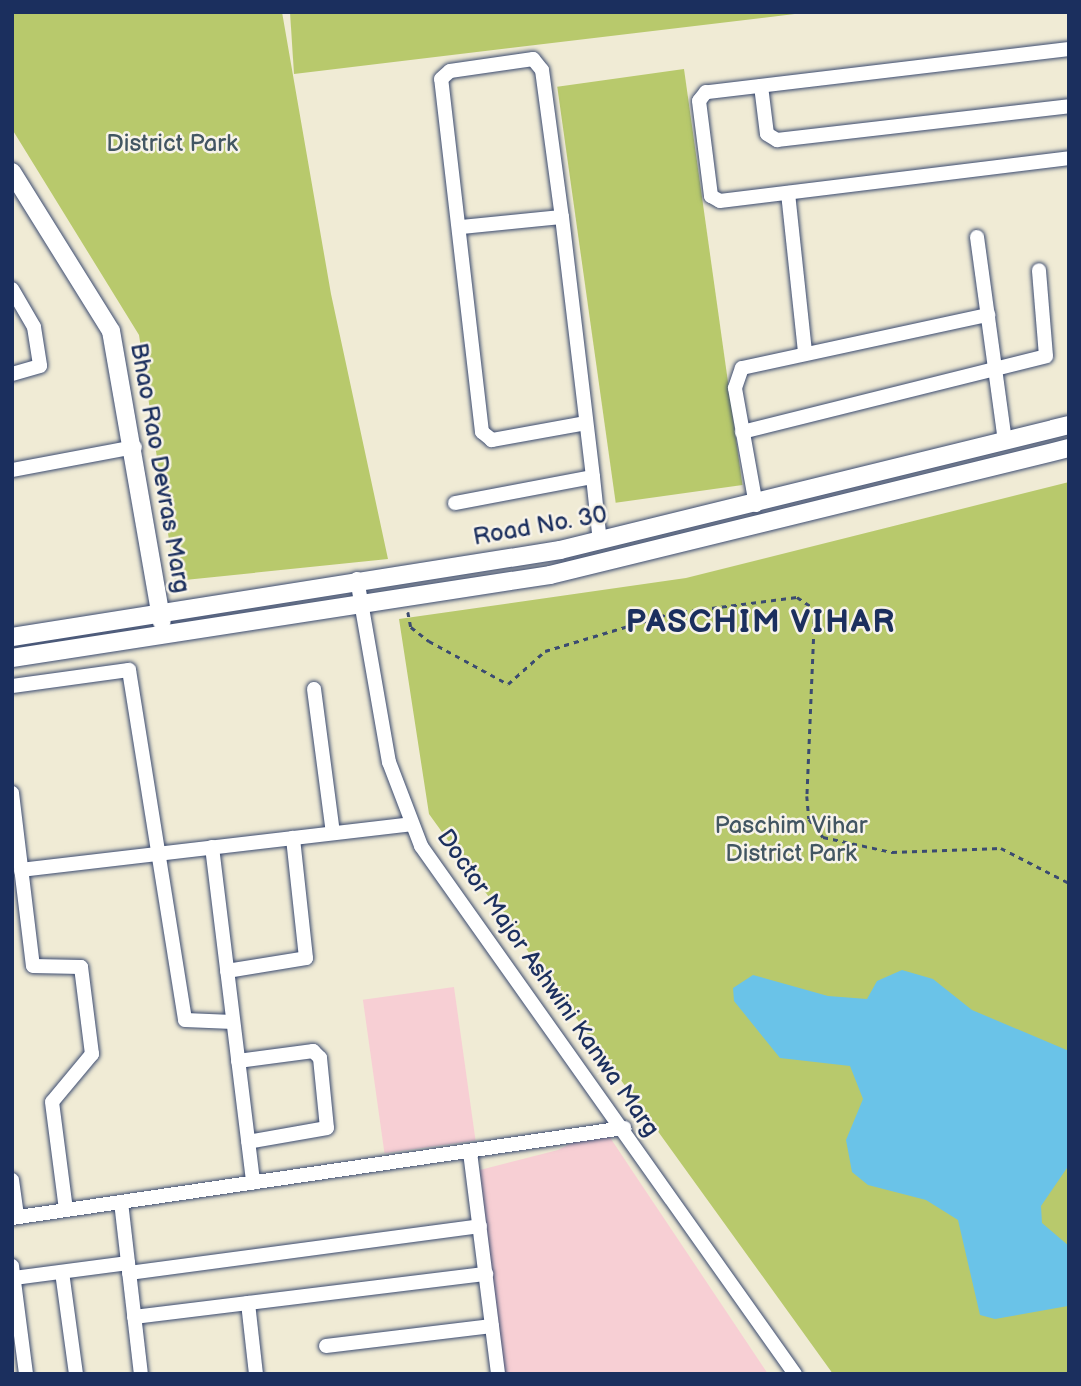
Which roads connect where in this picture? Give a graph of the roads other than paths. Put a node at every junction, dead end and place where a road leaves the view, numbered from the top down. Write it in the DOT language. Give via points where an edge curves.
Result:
graph roads {
  1 [pos="1069,49"];
  2 [pos="761,86"];
  3 [pos="1069,106"];
  4 [pos="1069,158"];
  5 [pos="12,172"];
  6 [pos="788,193"];
  7 [pos="562,217"];
  8 [pos="461,227"];
  9 [pos="977,237"];
  10 [pos="1039,270"];
  11 [pos="12,289"];
  12 [pos="988,315"];
  13 [pos="805,353"];
  14 [pos="995,370"];
  15 [pos="12,374"];
  16 [pos="586,423"];
  17 [pos="1069,425"];
  18 [pos="742,432"];
  19 [pos="1005,442"];
  20 [pos="135,447"];
  21 [pos="1069,448"];
  22 [pos="12,470"];
  23 [pos="593,477"];
  24 [pos="455,503"];
  25 [pos="756,505"];
  26 [pos="600,542"];
  27 [pos="357,579"];
  28 [pos="361,600"];
  29 [pos="161,612"];
  30 [pos="164,632"];
  31 [pos="12,636"];
  32 [pos="12,658"];
  33 [pos="12,686"];
  34 [pos="314,689"];
  35 [pos="12,793"];
  36 [pos="410,824"];
  37 [pos="333,833"];
  38 [pos="293,838"];
  39 [pos="212,847"];
  40 [pos="159,853"];
  41 [pos="21,870"];
  42 [pos="227,971"];
  43 [pos="233,1023"];
  44 [pos="238,1061"];
  45 [pos="624,1128"];
  46 [pos="248,1142"];
  47 [pos="470,1152"];
  48 [pos="12,1180"];
  49 [pos="253,1183"];
  50 [pos="121,1202"];
  51 [pos="66,1210"];
  52 [pos="15,1217"];
  53 [pos="480,1226"];
  54 [pos="128,1268"];
  55 [pos="13,1272"];
  56 [pos="62,1272"];
  57 [pos="486,1275"];
  58 [pos="248,1303"];
  59 [pos="134,1317"];
  60 [pos="16,1326"];
  61 [pos="492,1326"];
  62 [pos="326,1346"];
  63 [pos="26,1374"];
  64 [pos="76,1374"];
  65 [pos="141,1374"];
  66 [pos="256,1374"];
  67 [pos="498,1374"];
  68 [pos="794,1374"];
  1 -- 2 [label="street"];
  2 -- 3 [label="street" via="767,134 777,140"];
  2 -- 6 [label="street" via="701,95 711,196 720,201"];
  4 -- 6 [label="street"];
  5 -- 20 [label="street, Bhao Rao Devras Marg" via="111,331"];
  6 -- 13 [label="street"];
  7 -- 8 [label="street"];
  7 -- 8 [label="street" via="542,70 533,60 450,71 441,79"];
  7 -- 16 [label="street"];
  8 -- 16 [label="street" via="486,438"];
  9 -- 12 [label="street"];
  10 -- 14 [label="street" via="1048,354"];
  11 -- 15 [label="street" via="34,327 40,366"];
  12 -- 13 [label="street"];
  12 -- 14 [label="street"];
  13 -- 18 [label="street" via="750,365 735,376"];
  14 -- 18 [label="street"];
  14 -- 19 [label="street"];
  16 -- 23 [label="street"];
  17 -- 19 [label="street, Road No. 30"];
  18 -- 25 [label="street"];
  19 -- 25 [label="street, Road No. 30"];
  20 -- 22 [label="street"];
  20 -- 29 [label="street, Bhao Rao Devras Marg"];
  21 -- 28 [label="street, Road No. 30" via="550,575"];
  23 -- 24 [label="street"];
  23 -- 26 [label="street"];
  25 -- 26 [label="street, Road No. 30"];
  26 -- 27 [label="street, Road No. 30"];
  27 -- 28 [label="street, Doctor Major Ashwini Kanwa Marg"];
  27 -- 29 [label="street, Road No. 30"];
  28 -- 30 [label="street, Road No. 30"];
  28 -- 36 [label="street, Doctor Major Ashwini Kanwa Marg" via="389,762"];
  29 -- 30 [label="street, Bhao Rao Devras Marg"];
  29 -- 31 [label="street, Road No. 30"];
  30 -- 32 [label="street, Road No. 30"];
  33 -- 40 [label="street" via="129,670"];
  34 -- 37 [label="street"];
  35 -- 41 [label="street"];
  36 -- 37 [label="street"];
  36 -- 45 [label="street, Doctor Major Ashwini Kanwa Marg"];
  37 -- 38 [label="street"];
  38 -- 39 [label="street"];
  38 -- 42 [label="street" via="306,958"];
  39 -- 40 [label="street"];
  39 -- 42 [label="street"];
  40 -- 41 [label="street"];
  40 -- 43 [label="street" via="186,1023"];
  41 -- 51 [label="street" via="33,966 81,967 92,1054 52,1102"];
  42 -- 43 [label="street"];
  43 -- 44 [label="street"];
  44 -- 46 [label="street"];
  44 -- 46 [label="street" via="313,1051 320,1058 327,1128"];
  45 -- 47 [label="street"];
  45 -- 68 [label="street, Doctor Major Ashwini Kanwa Marg"];
  46 -- 49 [label="street"];
  47 -- 49 [label="street"];
  47 -- 53 [label="street"];
  48 -- 52 [label="street"];
  49 -- 50 [label="street"];
  50 -- 51 [label="street"];
  50 -- 54 [label="street"];
  51 -- 52 [label="street"];
  53 -- 54 [label="street"];
  53 -- 57 [label="street"];
  54 -- 56 [label="street"];
  54 -- 59 [label="street"];
  55 -- 56 [label="street"];
  55 -- 60 [label="street"];
  56 -- 64 [label="street"];
  57 -- 58 [label="street"];
  57 -- 61 [label="street"];
  58 -- 59 [label="street"];
  58 -- 66 [label="street"];
  59 -- 65 [label="street"];
  60 -- 63 [label="street"];
  61 -- 62 [label="street"];
  61 -- 67 [label="street"];
}
